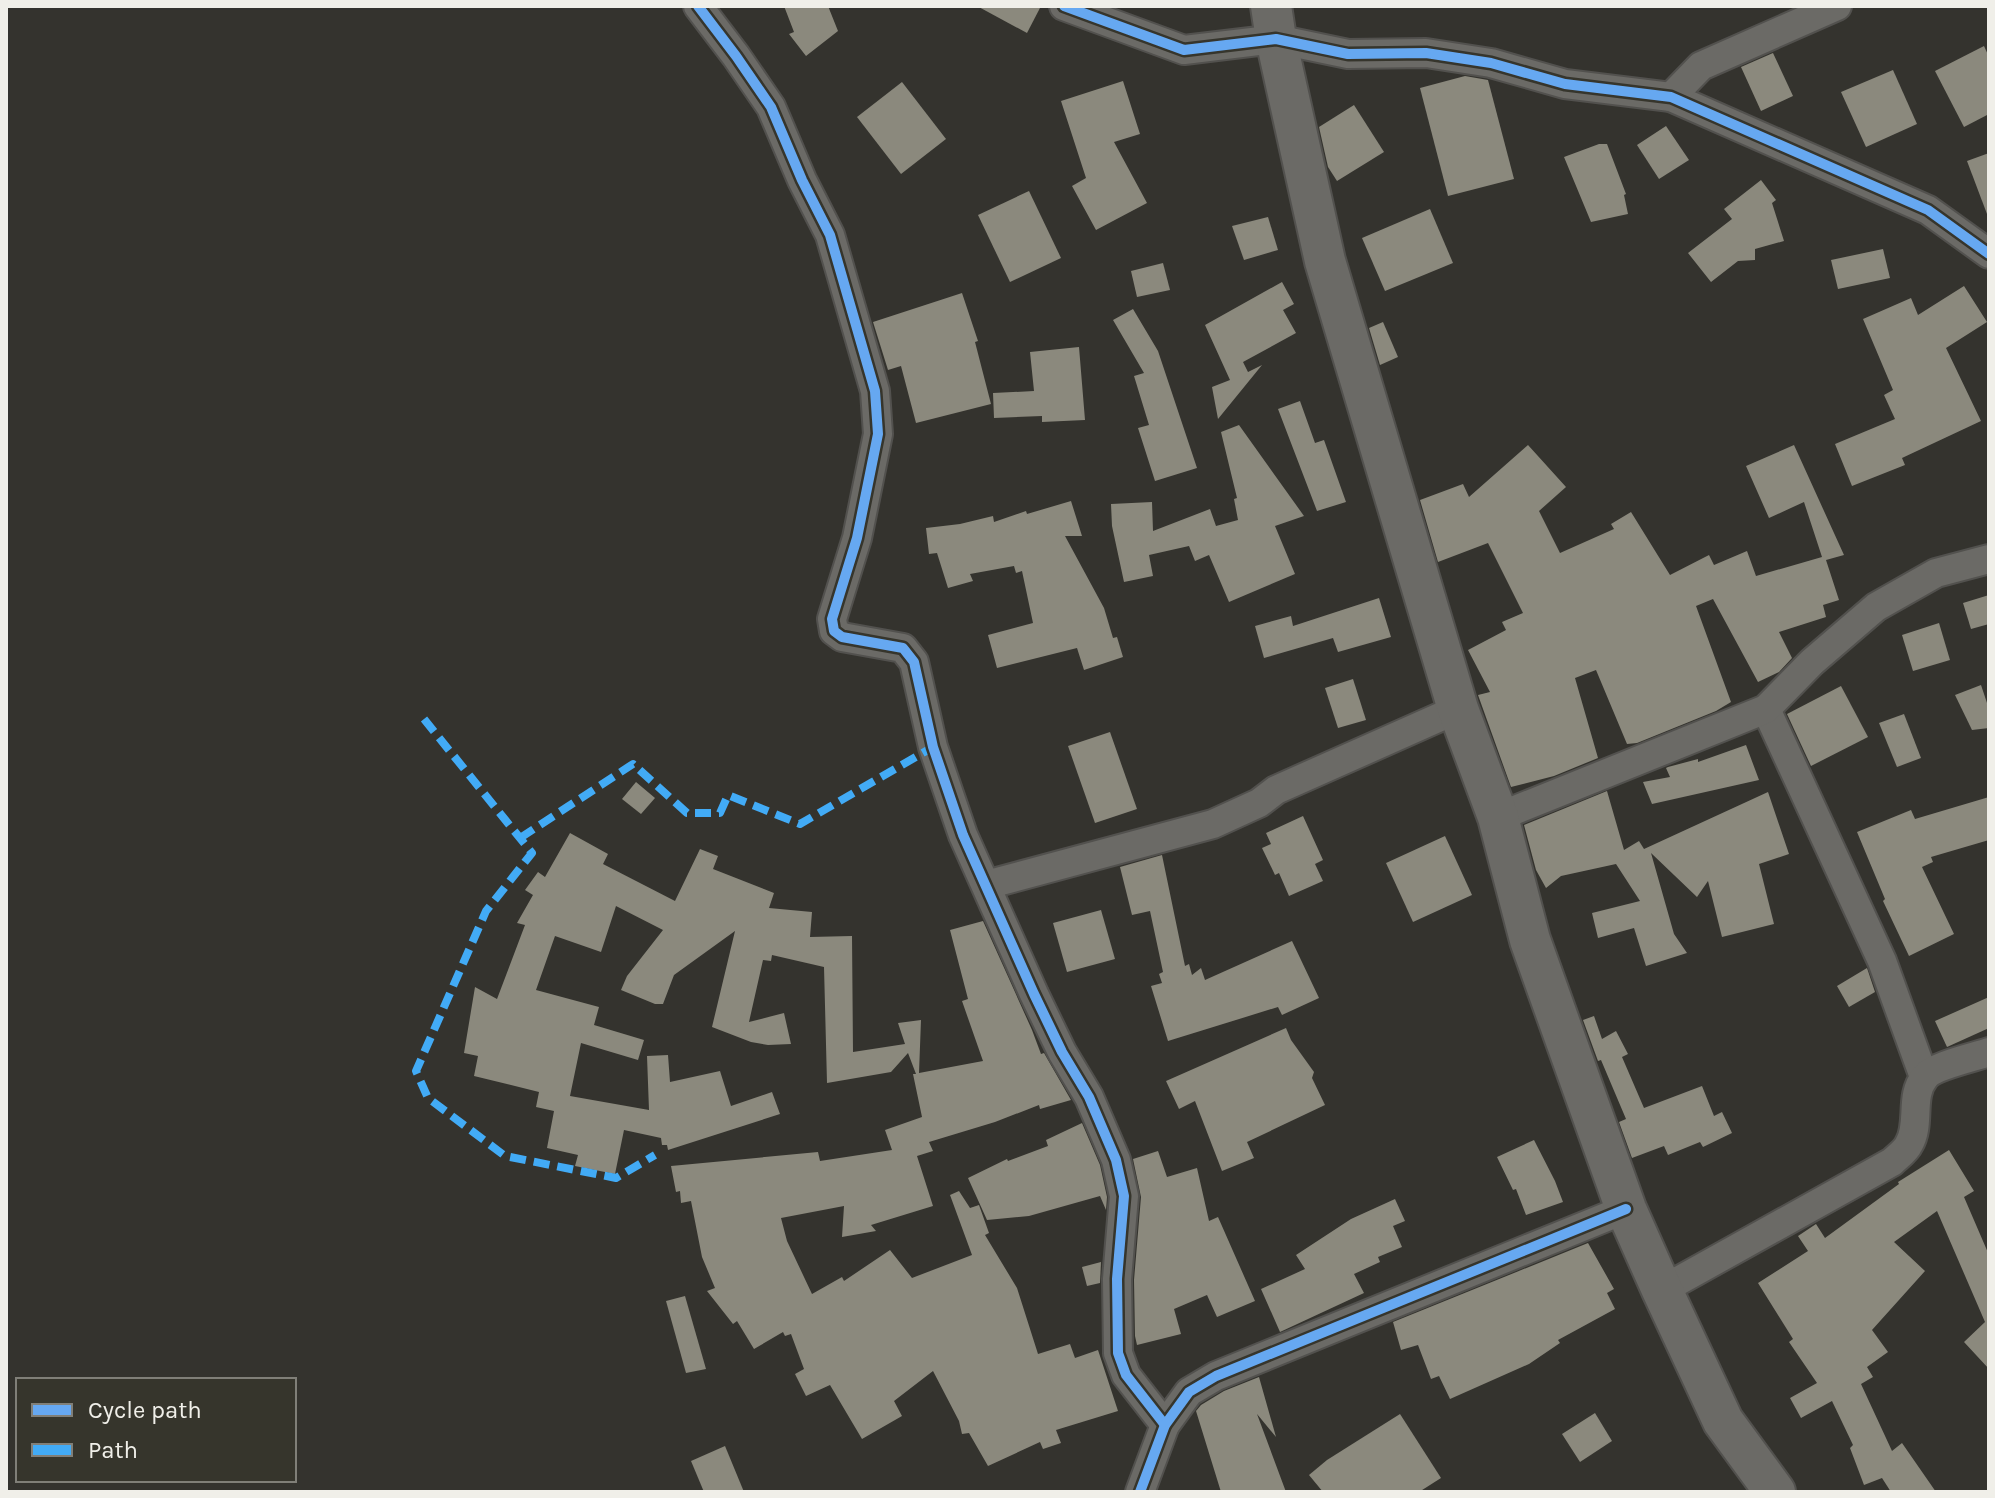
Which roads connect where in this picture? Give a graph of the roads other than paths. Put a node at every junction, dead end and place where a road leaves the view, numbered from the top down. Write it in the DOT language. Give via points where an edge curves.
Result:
graph roads {
  1 [pos="698,6"];
  2 [pos="1064,6"];
  3 [pos="1837,6"];
  4 [pos="1273,23"];
  5 [pos="1671,97"];
  6 [pos="1989,254"];
  7 [pos="1989,559"];
  8 [pos="1458,709"];
  9 [pos="1766,709"];
  10 [pos="1498,817"];
  11 [pos="986,885"];
  12 [pos="1989,1052"];
  13 [pos="1924,1077"];
  14 [pos="1626,1209"];
  15 [pos="1662,1290"];
  16 [pos="1165,1425"];
  17 [pos="1140,1492"];
  18 [pos="1775,1492"];
  1 -- 11 [label="street" via="771,107 830,235 875,391 878,434 857,538 832,619 834,631 903,648 914,662 933,747"];
  2 -- 4 [label="street" via="1184,50"];
  3 -- 5 [label="street" via="1701,66"];
  4 -- 5 [label="street" via="1348,54 1439,55 1565,84"];
  4 -- 8 [label="main road" via="1325,261"];
  5 -- 6 [label="street" via="1928,210"];
  7 -- 9 [label="street" via="1936,573 1876,607"];
  8 -- 10 [label="main road"];
  8 -- 11 [label="street" via="1276,790 1213,824"];
  9 -- 10 [label="street"];
  9 -- 13 [label="street" via="1882,961"];
  10 -- 14 [label="main road" via="1530,940"];
  11 -- 16 [label="street" via="1116,1160 1124,1196 1118,1353 1126,1375"];
  12 -- 13 [label="street"];
  13 -- 15 [label="street" via="1909,1144 1892,1162"];
  14 -- 15 [label="main road"];
  14 -- 16 [label="street" via="1216,1376 1189,1392"];
  15 -- 18 [label="main road" via="1723,1421"];
  16 -- 17 [label="street"];
}
